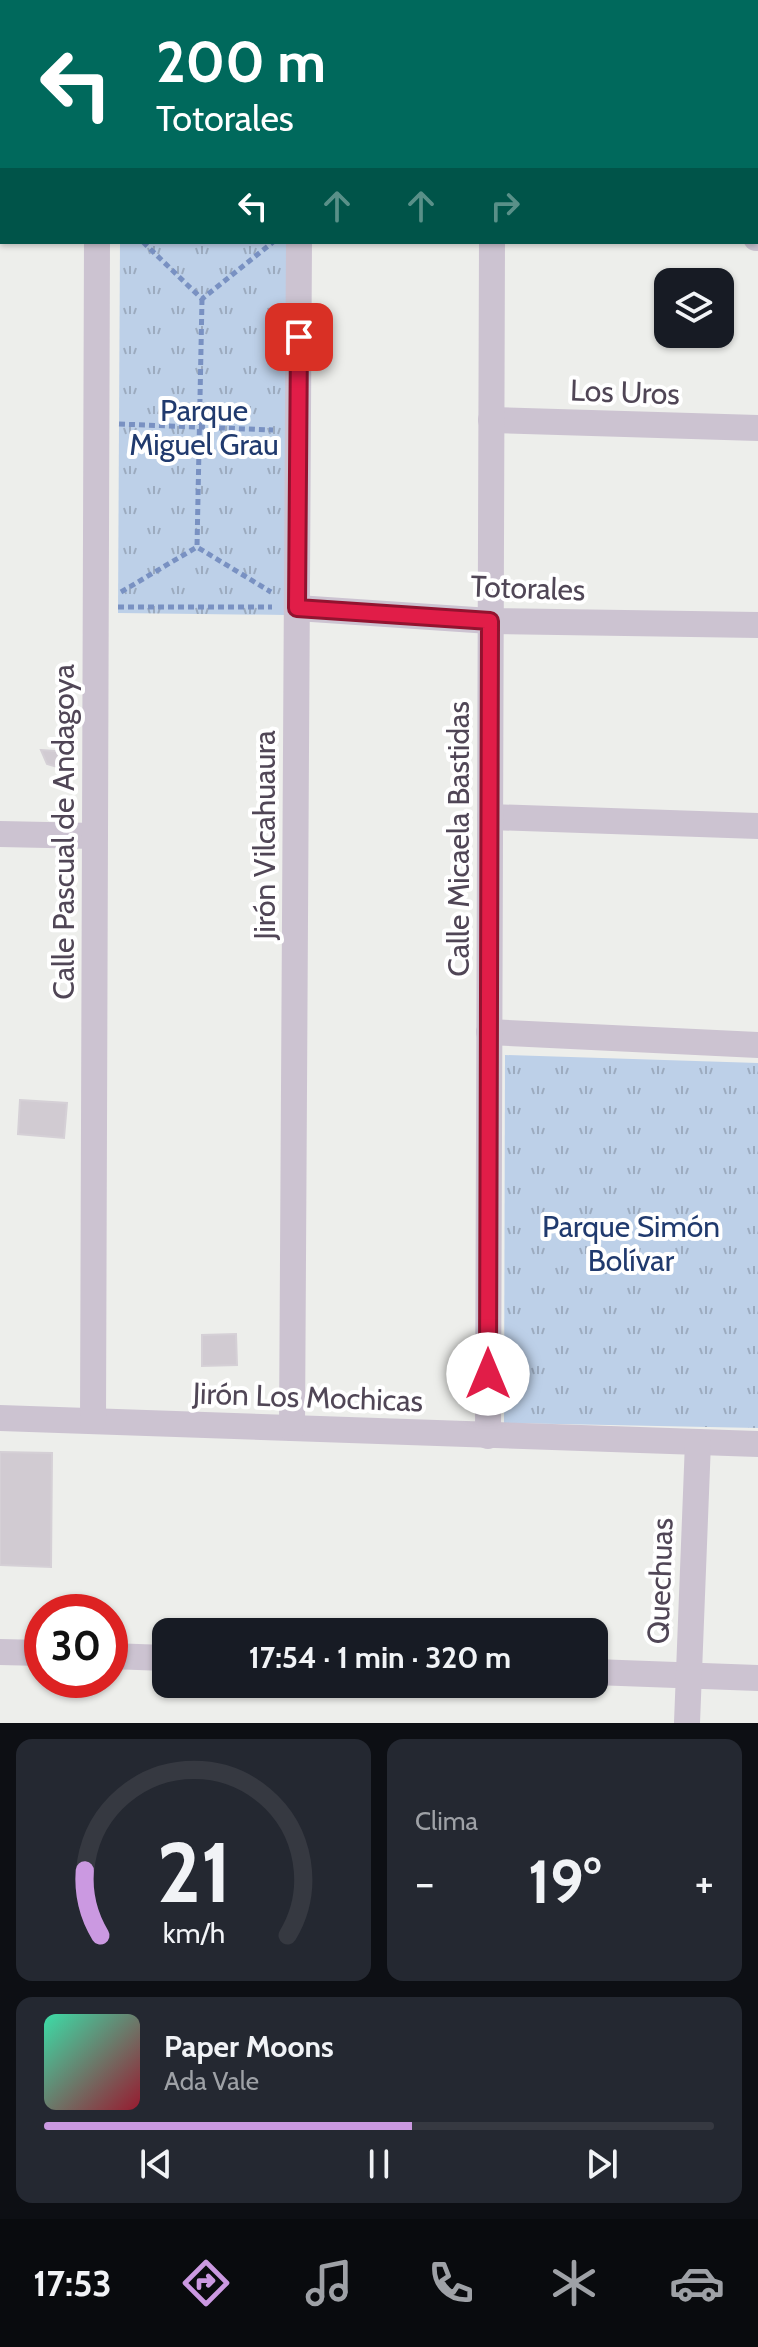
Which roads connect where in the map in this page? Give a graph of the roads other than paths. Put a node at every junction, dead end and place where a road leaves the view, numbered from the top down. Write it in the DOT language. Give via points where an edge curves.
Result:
graph roads {
  1 [pos="97,244"];
  2 [pos="299,244"];
  3 [pos="492,244"];
  4 [pos="491,420"];
  5 [pos="758,428"];
  6 [pos="297,608"];
  7 [pos="490,621"];
  8 [pos="758,625"];
  9 [pos="490,817"];
  10 [pos="758,826"];
  11 [pos="0,834"];
  12 [pos="95,836"];
  13 [pos="489,1032"];
  14 [pos="758,1045"];
  15 [pos="0,1418"];
  16 [pos="93,1421"];
  17 [pos="292,1428"];
  18 [pos="488,1436"];
  19 [pos="698,1442"];
  20 [pos="758,1444"];
  21 [pos="0,1652"];
  22 [pos="24,1653"];
  23 [pos="128,1657"];
  24 [pos="152,1658"];
  25 [pos="608,1672"];
  26 [pos="689,1675"];
  27 [pos="758,1678"];
  28 [pos="687,1723"];
  1 -- 12 [label="street, Calle Pascual de Andagoya"];
  2 -- 6 [label="street, Jirón Vilcahuaura"];
  3 -- 4 [label="street, Calle Micaela Bastidas"];
  4 -- 5 [label="street, Los Uros"];
  4 -- 7 [label="street, Calle Micaela Bastidas"];
  6 -- 7 [label="street, Totorales"];
  6 -- 17 [label="street, Jirón Vilcahuaura"];
  7 -- 8 [label="street, Totorales"];
  7 -- 9 [label="street, Calle Micaela Bastidas"];
  9 -- 10 [label="street"];
  9 -- 13 [label="street, Calle Micaela Bastidas"];
  11 -- 12 [label="street"];
  12 -- 16 [label="street, Calle Pascual de Andagoya"];
  13 -- 14 [label="street"];
  13 -- 18 [label="street, Calle Micaela Bastidas"];
  15 -- 16 [label="street, Jirón Los Mochicas"];
  16 -- 17 [label="street, Jirón Los Mochicas"];
  17 -- 18 [label="street, Jirón Los Mochicas"];
  18 -- 19 [label="street, Jirón Los Mochicas"];
  19 -- 20 [label="street, Jirón Los Mochicas"];
  19 -- 26 [label="street, Quechuas"];
  21 -- 22 [label="street"];
  23 -- 24 [label="street"];
  25 -- 26 [label="street"];
  26 -- 27 [label="street"];
  26 -- 28 [label="street, Quechuas"];
}
